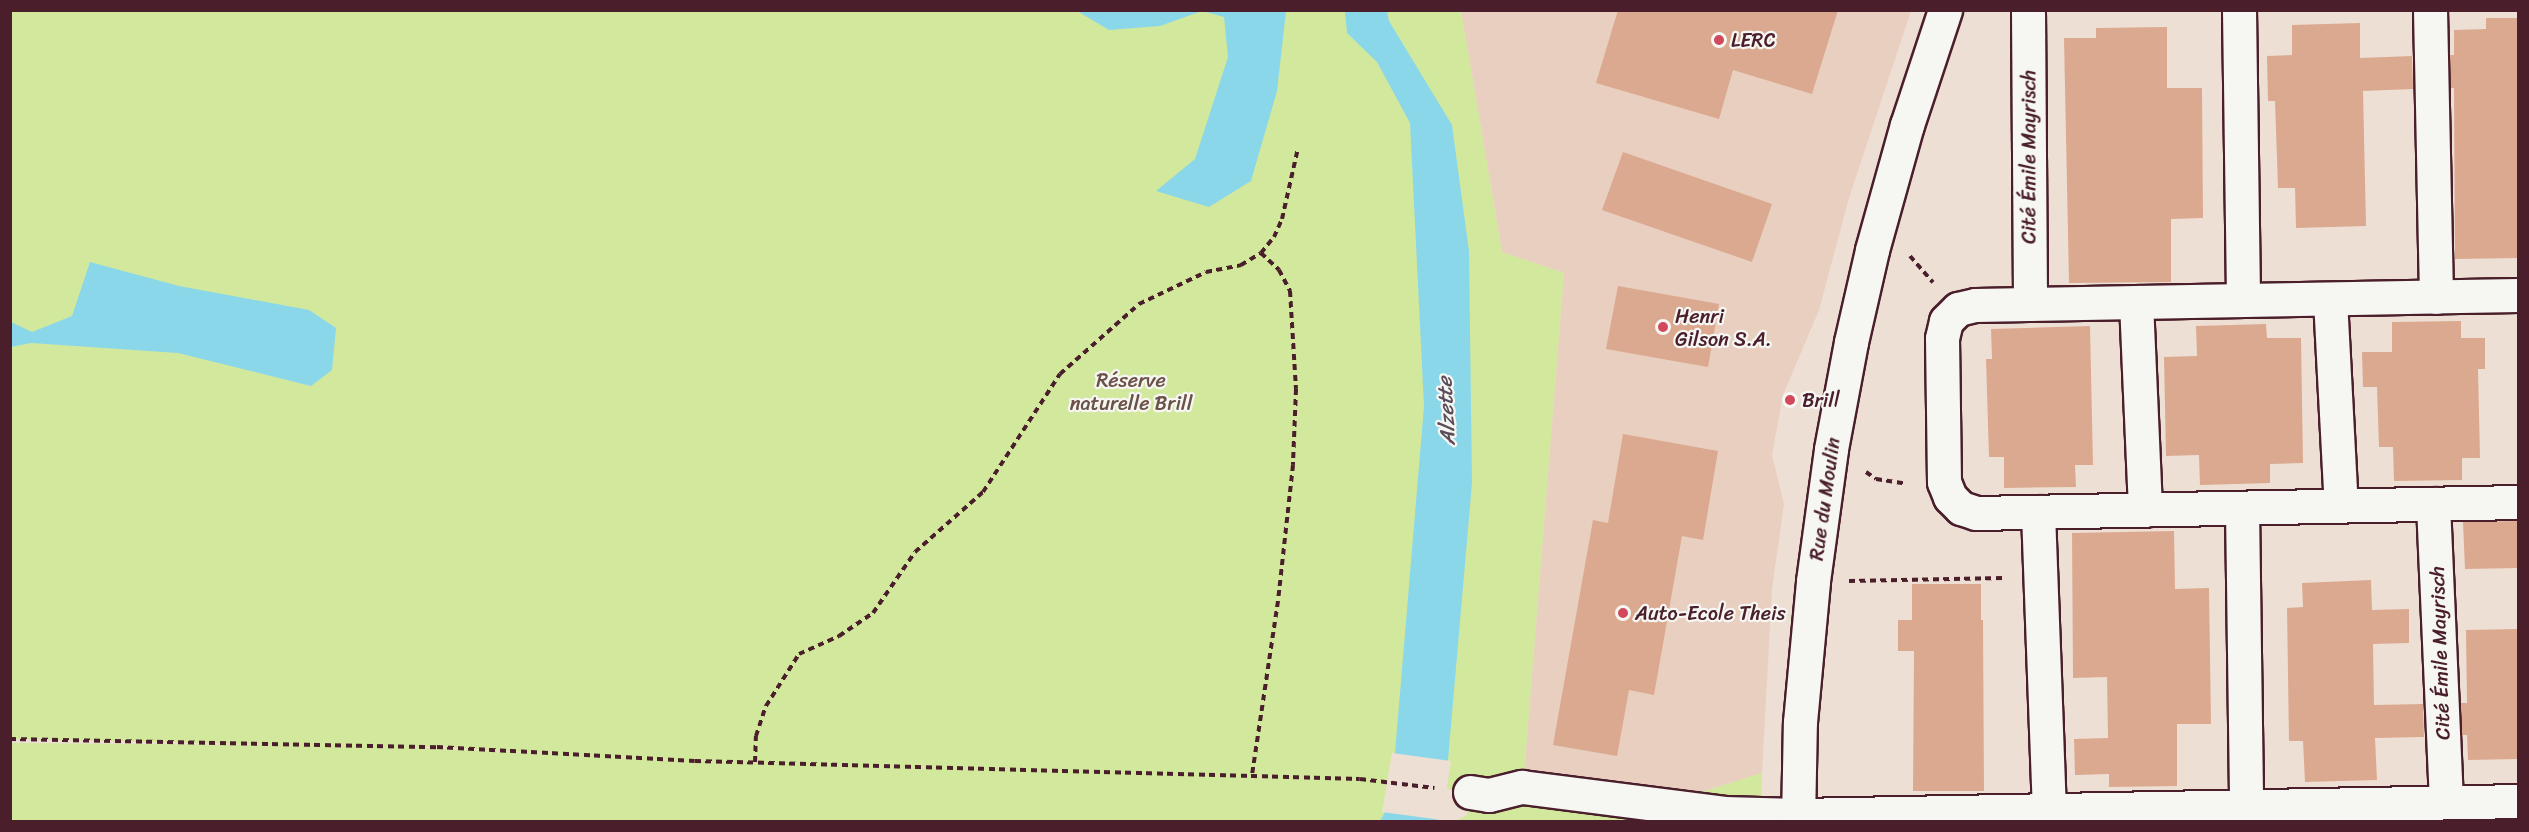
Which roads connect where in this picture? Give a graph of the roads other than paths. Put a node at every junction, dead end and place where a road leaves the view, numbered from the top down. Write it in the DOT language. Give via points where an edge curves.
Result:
graph roads {
  1 [pos="1945,10"];
  2 [pos="2028,10"];
  3 [pos="2239,10"];
  4 [pos="2430,10"];
  5 [pos="2518,295"];
  6 [pos="2436,297"];
  7 [pos="2330,299"];
  8 [pos="2243,300"];
  9 [pos="2136,302"];
  10 [pos="2030,304"];
  11 [pos="2518,502"];
  12 [pos="2433,504"];
  13 [pos="2341,506"];
  14 [pos="2242,508"];
  15 [pos="2145,510"];
  16 [pos="2038,512"];
  17 [pos="1470,792"];
  18 [pos="2518,801"];
  19 [pos="2446,802"];
  20 [pos="2246,806"];
  21 [pos="2049,810"];
  22 [pos="1798,818"];
  1 -- 22 [label="street, Rue du Moulin" via="1885,205 1851,342 1831,448 1800,722"];
  2 -- 10 [label="street, Cité Émile Mayrisch"];
  3 -- 8 [label="street"];
  4 -- 6 [label="street"];
  5 -- 6 [label="street"];
  6 -- 7 [label="street"];
  7 -- 8 [label="street"];
  7 -- 13 [label="street"];
  8 -- 9 [label="street"];
  9 -- 10 [label="street"];
  9 -- 15 [label="street"];
  10 -- 16 [label="street" via="1975,305 1958,309 1946,321 1942,338 1944,482 1950,497 1961,508 1976,513"];
  11 -- 12 [label="street"];
  12 -- 13 [label="street"];
  12 -- 19 [label="street, Cité Émile Mayrisch"];
  13 -- 14 [label="street"];
  14 -- 15 [label="street"];
  14 -- 20 [label="street"];
  15 -- 16 [label="street"];
  16 -- 21 [label="street"];
  17 -- 22 [label="street" via="1489,795 1522,787 1724,813"];
  18 -- 19 [label="street"];
  19 -- 20 [label="street"];
  20 -- 21 [label="street"];
  21 -- 22 [label="street"];
}
